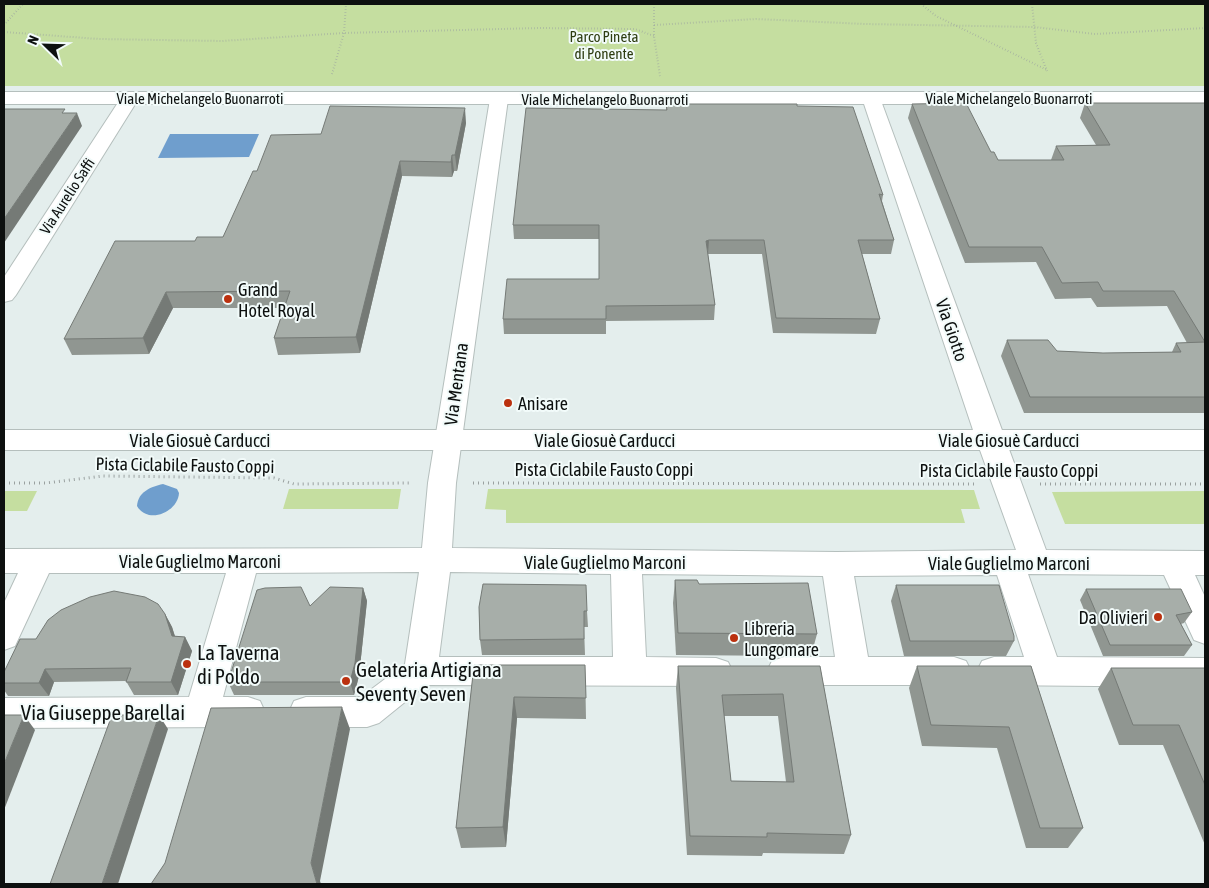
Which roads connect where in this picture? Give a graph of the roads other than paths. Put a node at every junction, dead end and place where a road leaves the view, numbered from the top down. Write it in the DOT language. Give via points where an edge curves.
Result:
graph roads {
  1 [pos="4,98"];
  2 [pos="130,98"];
  3 [pos="871,98"];
  4 [pos="1205,98"];
  5 [pos="498,99"];
  6 [pos="4,295"];
  7 [pos="4,440"];
  8 [pos="448,440"];
  9 [pos="990,440"];
  10 [pos="1205,440"];
  11 [pos="436,560"];
  12 [pos="4,561"];
  13 [pos="39,561"];
  14 [pos="244,562"];
  15 [pos="626,562"];
  16 [pos="1021,562"];
  17 [pos="1174,563"];
  18 [pos="1205,563"];
  19 [pos="837,564"];
  20 [pos="1205,630"];
  21 [pos="4,636"];
  22 [pos="420,670"];
  23 [pos="854,671"];
  24 [pos="1045,671"];
  25 [pos="630,672"];
  26 [pos="1205,673"];
  27 [pos="202,712"];
  28 [pos="4,713"];
  1 -- 2 [label="street, Viale Michelangelo Buonarroti"];
  2 -- 5 [label="street, Viale Michelangelo Buonarroti"];
  2 -- 6 [label="street, Via Aurelio Saffi"];
  3 -- 4 [label="street, Viale Michelangelo Buonarroti"];
  3 -- 5 [label="street, Viale Michelangelo Buonarroti"];
  3 -- 9 [label="street, Via Giotto"];
  5 -- 8 [label="street, Via Mentana"];
  7 -- 8 [label="street, Viale Giosuè Carducci"];
  8 -- 9 [label="street, Viale Giosuè Carducci"];
  8 -- 11 [label="street, Via Mentana"];
  9 -- 10 [label="street, Viale Giosuè Carducci"];
  9 -- 16 [label="street, Via Giotto" via="1008,484"];
  11 -- 14 [label="street, Viale Guglielmo Marconi"];
  11 -- 15 [label="street, Viale Guglielmo Marconi"];
  11 -- 22 [label="street, Via Mentana"];
  12 -- 13 [label="street, Viale Guglielmo Marconi"];
  13 -- 14 [label="street, Viale Guglielmo Marconi"];
  13 -- 21 [label="street"];
  14 -- 27 [label="street, Via Giuseppe Barellai"];
  15 -- 19 [label="street, Viale Guglielmo Marconi"];
  15 -- 25 [label="street"];
  16 -- 17 [label="street, Viale Guglielmo Marconi"];
  16 -- 19 [label="street, Viale Guglielmo Marconi"];
  16 -- 24 [label="street, Via Giotto"];
  17 -- 18 [label="street, Viale Guglielmo Marconi"];
  17 -- 20 [label="street"];
  19 -- 23 [label="street"];
  22 -- 25 [label="street"];
  22 -- 27 [label="street, Via Giuseppe Barellai" via="367,712"];
  23 -- 24 [label="street"];
  23 -- 25 [label="street"];
  24 -- 26 [label="street"];
  27 -- 28 [label="street, Via Giuseppe Barellai"];
}
